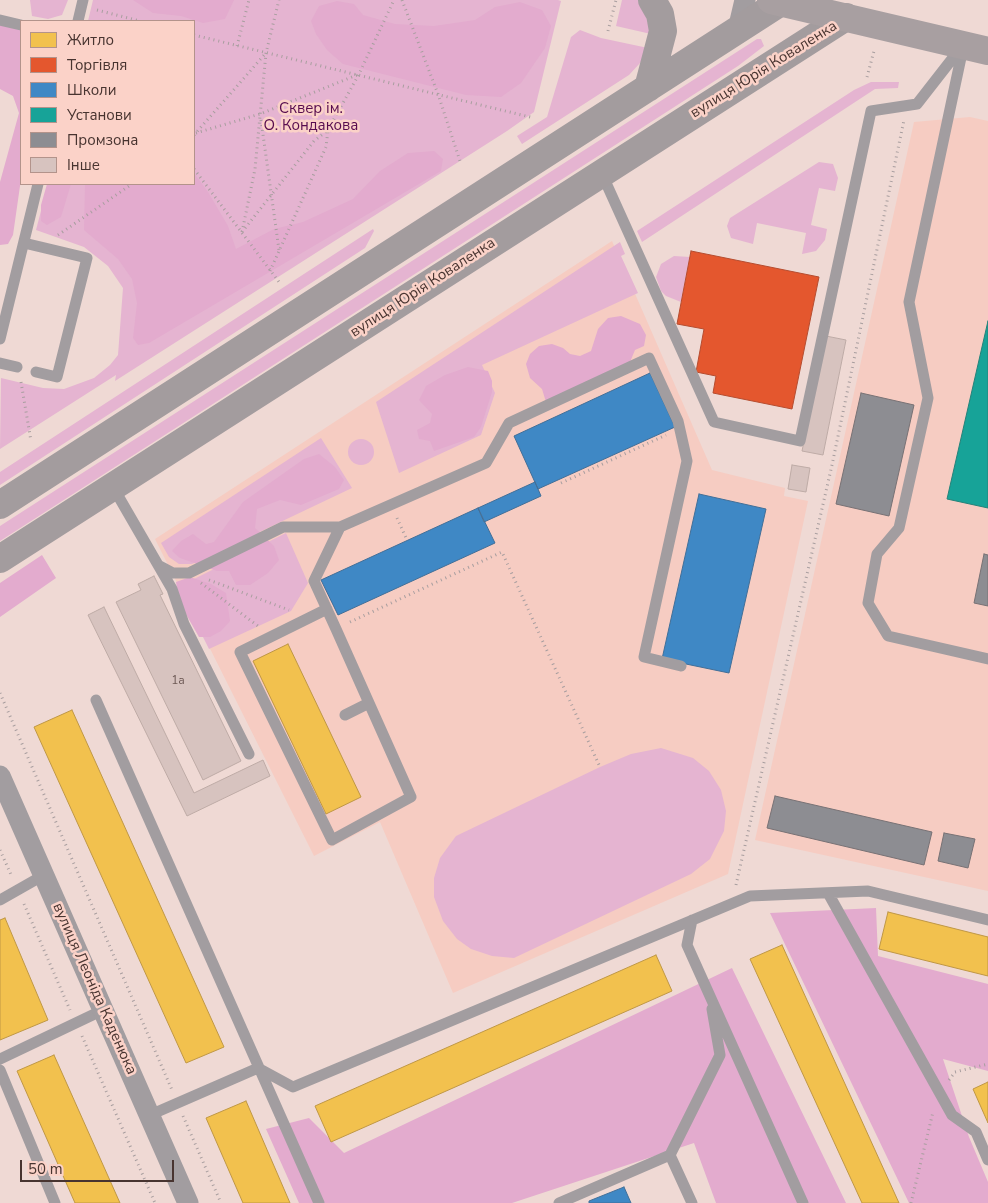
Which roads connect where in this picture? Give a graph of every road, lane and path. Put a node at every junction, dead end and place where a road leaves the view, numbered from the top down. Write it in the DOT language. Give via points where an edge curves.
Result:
graph roads {
  1 [pos="249,0"];
  2 [pos="279,0"];
  3 [pos="394,0"];
  4 [pos="402,0"];
  5 [pos="616,0"];
  6 [pos="652,0"];
  7 [pos="745,0"];
  8 [pos="776,1"];
  9 [pos="83,3"];
  10 [pos="846,17"];
  11 [pos="0,20"];
  12 [pos="78,20"];
  13 [pos="137,20"];
  14 [pos="20,25"];
  15 [pos="738,30"];
  16 [pos="608,31"];
  17 [pos="195,35"];
  18 [pos="238,46"];
  19 [pos="976,48"];
  20 [pos="874,50"];
  21 [pos="266,53"];
  22 [pos="359,74"];
  23 [pos="867,77"];
  24 [pos="648,88"];
  25 [pos="438,94"];
  26 [pos="908,105"];
  27 [pos="260,114"];
  28 [pos="534,118"];
  29 [pos="328,130"];
  30 [pos="195,134"];
  31 [pos="461,164"];
  32 [pos="195,170"];
  33 [pos="602,174"];
  34 [pos="38,185"];
  35 [pos="131,185"];
  36 [pos="271,196"];
  37 [pos="242,232"];
  38 [pos="24,243"];
  39 [pos="41,247"];
  40 [pos="279,252"];
  41 [pos="270,271"];
  42 [pos="279,282"];
  43 [pos="0,339"];
  44 [pos="0,363"];
  45 [pos="17,367"];
  46 [pos="36,372"];
  47 [pos="680,429"];
  48 [pos="31,441"];
  49 [pos="560,483"];
  50 [pos="112,487"];
  51 [pos="0,504"];
  52 [pos="340,528"];
  53 [pos="402,530"];
  54 [pos="407,540"];
  55 [pos="0,559"];
  56 [pos="158,565"];
  57 [pos="189,573"];
  58 [pos="327,610"];
  59 [pos="310,618"];
  60 [pos="336,629"];
  61 [pos="271,636"];
  62 [pos="988,660"];
  63 [pos="681,666"];
  64 [pos="0,693"];
  65 [pos="96,700"];
  66 [pos="370,703"];
  67 [pos="345,715"];
  68 [pos="249,754"];
  69 [pos="600,767"];
  70 [pos="0,776"];
  71 [pos="44,875"];
  72 [pos="828,892"];
  73 [pos="0,900"];
  74 [pos="731,904"];
  75 [pos="692,920"];
  76 [pos="988,920"];
  77 [pos="708,991"];
  78 [pos="103,1010"];
  79 [pos="0,1058"];
  80 [pos="988,1064"];
  81 [pos="258,1068"];
  82 [pos="0,1070"];
  83 [pos="939,1093"];
  84 [pos="178,1103"];
  85 [pos="150,1116"];
  86 [pos="670,1155"];
  87 [pos="988,1160"];
  88 [pos="54,1203"];
  89 [pos="188,1203"];
  90 [pos="221,1203"];
  91 [pos="319,1203"];
  92 [pos="559,1203"];
  93 [pos="692,1203"];
  94 [pos="803,1203"];
  95 [pos="911,1203"];
  1 -- 18 [label="path"];
  2 -- 21 [label="path"];
  3 -- 22 [label="path"];
  4 -- 25 [label="path"];
  5 -- 16 [label="path"];
  6 -- 24 [label="main road" via="660,14 663,31"];
  7 -- 15 [label="street"];
  8 -- 10 [label="main road"];
  8 -- 15 [label="main road"];
  9 -- 12 [label="lane"];
  9 -- 13 [label="path"];
  10 -- 19 [label="main road"];
  10 -- 33 [label="main road, вулиця Юрія Коваленка"];
  11 -- 14 [label="lane"];
  15 -- 24 [label="main road"];
  17 -- 18 [label="path"];
  18 -- 21 [label="path"];
  19 -- 26 [label="lane" via="916,104"];
  19 -- 62 [label="lane" via="909,302 928,398 899,528 877,554 868,603 888,636"];
  20 -- 23 [label="path"];
  21 -- 22 [label="path"];
  21 -- 27 [label="path"];
  21 -- 30 [label="path"];
  22 -- 25 [label="path"];
  22 -- 27 [label="path"];
  22 -- 29 [label="path"];
  24 -- 51 [label="main road"];
  25 -- 28 [label="path"];
  25 -- 31 [label="path"];
  26 -- 33 [label="lane" via="871,111 800,441 714,422"];
  26 -- 74 [label="path" via="832,464"];
  27 -- 30 [label="path"];
  27 -- 36 [label="path"];
  27 -- 37 [label="path" via="255,169"];
  29 -- 36 [label="path" via="314,142"];
  29 -- 40 [label="path" via="326,147"];
  32 -- 37 [label="path"];
  33 -- 50 [label="main road, вулиця Юрія Коваленка"];
  34 -- 38 [label="lane"];
  35 -- 39 [label="path"];
  36 -- 37 [label="path"];
  36 -- 40 [label="path"];
  37 -- 41 [label="path"];
  38 -- 39 [label="lane"];
  38 -- 43 [label="lane"];
  39 -- 46 [label="lane" via="87,258 57,377"];
  40 -- 41 [label="path"];
  41 -- 42 [label="path"];
  44 -- 45 [label="lane"];
  45 -- 48 [label="path"];
  47 -- 49 [label="path"];
  47 -- 52 [label="lane" via="649,358 508,423 486,463"];
  47 -- 63 [label="lane" via="687,461 644,657"];
  50 -- 55 [label="main road, вулиця Юрія Коваленка"];
  50 -- 56 [label="lane"];
  52 -- 57 [label="lane" via="283,527"];
  52 -- 58 [label="lane" via="314,582"];
  53 -- 54 [label="path"];
  56 -- 57 [label="lane" via="173,573"];
  56 -- 68 [label="lane"];
  57 -- 59 [label="path"];
  57 -- 61 [label="path"];
  58 -- 59 [label="lane"];
  58 -- 60 [label="lane"];
  59 -- 61 [label="lane"];
  60 -- 66 [label="lane"];
  60 -- 69 [label="path" via="502,552"];
  61 -- 66 [label="lane" via="240,652 332,840 411,797"];
  64 -- 84 [label="path"];
  65 -- 81 [label="lane"];
  66 -- 67 [label="lane"];
  70 -- 71 [label="street, вулиця Леоніда Каденюка"];
  71 -- 73 [label="lane"];
  71 -- 78 [label="street, вулиця Леоніда Каденюка"];
  72 -- 74 [label="lane" via="750,896"];
  72 -- 76 [label="lane" via="868,891"];
  72 -- 83 [label="lane"];
  74 -- 75 [label="lane"];
  75 -- 77 [label="lane" via="687,944"];
  75 -- 81 [label="lane" via="293,1087"];
  77 -- 86 [label="lane" via="720,1055"];
  77 -- 94 [label="lane"];
  78 -- 79 [label="lane"];
  78 -- 85 [label="street, вулиця Леоніда Каденюка"];
  80 -- 83 [label="path" via="955,1072"];
  81 -- 84 [label="lane"];
  81 -- 91 [label="lane"];
  82 -- 88 [label="lane"];
  83 -- 87 [label="lane" via="952,1115 976,1132"];
  83 -- 95 [label="path"];
  84 -- 85 [label="lane"];
  84 -- 90 [label="path"];
  85 -- 89 [label="street, вулиця Леоніда Каденюка"];
  86 -- 92 [label="lane"];
  86 -- 93 [label="lane"];
}
